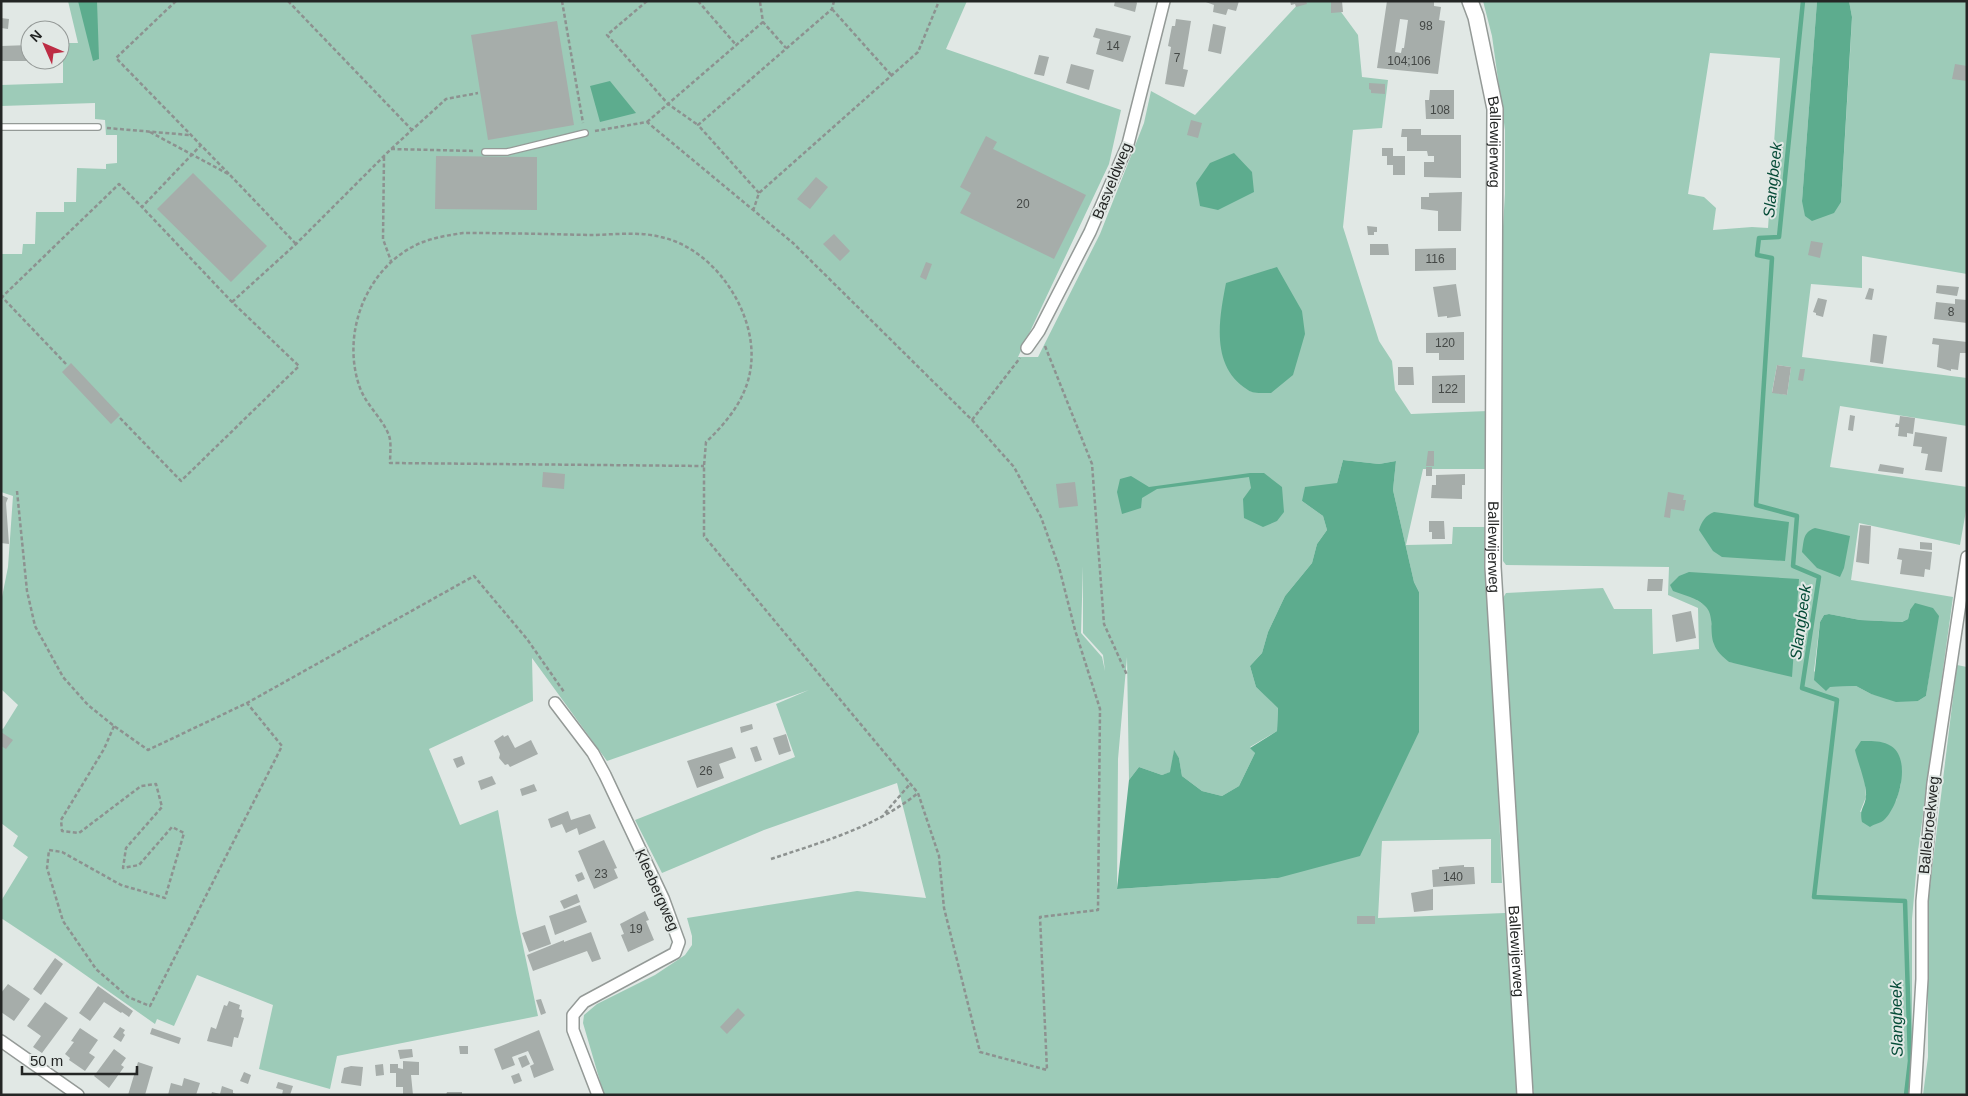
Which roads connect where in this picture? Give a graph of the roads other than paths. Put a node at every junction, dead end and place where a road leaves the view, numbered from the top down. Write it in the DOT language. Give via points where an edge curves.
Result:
graph roads {
  1 [pos="1164,1"];
  2 [pos="1470,1"];
  3 [pos="1,127"];
  4 [pos="98,128"];
  5 [pos="584,133"];
  6 [pos="485,152"];
  7 [pos="1027,348"];
  8 [pos="1967,557"];
  9 [pos="555,703"];
  10 [pos="1,1041"];
  11 [pos="78,1095"];
  12 [pos="598,1095"];
  13 [pos="1525,1095"];
  14 [pos="1915,1095"];
  1 -- 7 [label="street, Basveldweg" via="1128,144 1090,232"];
  2 -- 13 [label="street, Ballewijerweg" via="1495,108 1493,567"];
  3 -- 4 [label="lane"];
  5 -- 6 [label="lane" via="507,152"];
  8 -- 14 [label="street, Ballebroekweg" via="1926,849"];
  9 -- 12 [label="street, Kleebergweg" via="593,753 605,775 663,898 679,942 675,953 584,1002 573,1014 573,1030"];
  10 -- 11 [label="street"];
}
